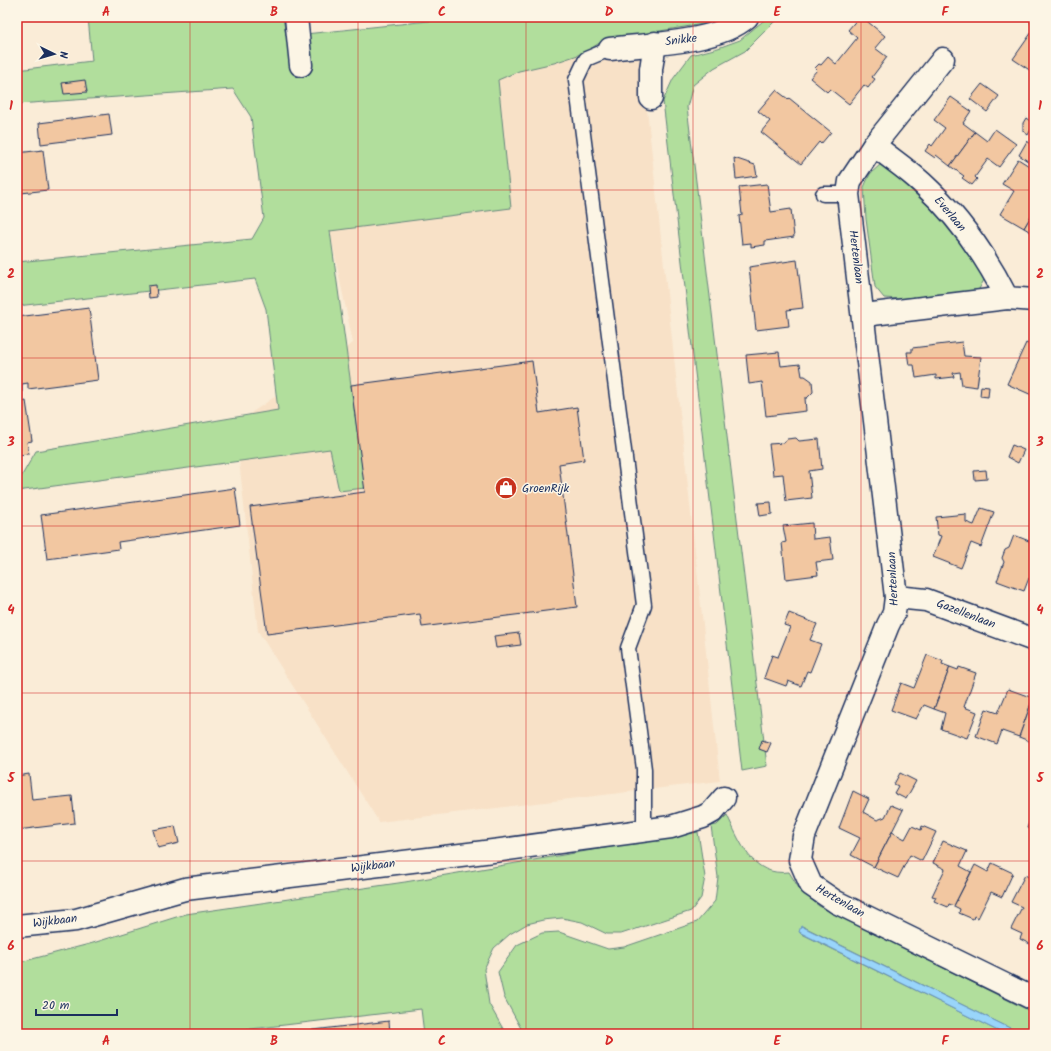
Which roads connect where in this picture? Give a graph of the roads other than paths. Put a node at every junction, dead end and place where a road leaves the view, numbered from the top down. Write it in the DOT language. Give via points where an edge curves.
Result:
graph roads {
  1 [pos="296,17"];
  2 [pos="747,17"];
  3 [pos="655,43"];
  4 [pos="610,50"];
  5 [pos="943,59"];
  6 [pos="301,65"];
  7 [pos="651,98"];
  8 [pos="874,145"];
  9 [pos="823,194"];
  10 [pos="848,194"];
  11 [pos="1007,298"];
  12 [pos="1034,300"];
  13 [pos="864,315"];
  14 [pos="896,597"];
  15 [pos="1034,640"];
  16 [pos="724,798"];
  17 [pos="644,829"];
  18 [pos="17,926"];
  19 [pos="1034,999"];
  1 -- 6 [label="street"];
  2 -- 3 [label="street, Snikke" via="738,25 700,38"];
  3 -- 4 [label="street, Snikke"];
  3 -- 7 [label="street" via="651,69"];
  4 -- 17 [label="lane" via="586,59 576,80 644,605 628,648 644,769"];
  5 -- 8 [label="street, Hertenlaan"];
  8 -- 10 [label="street, Hertenlaan" via="850,181"];
  8 -- 11 [label="street, Everlaan" via="922,183 950,211 994,272"];
  9 -- 10 [label="lane"];
  10 -- 13 [label="street, Hertenlaan"];
  11 -- 12 [label="street"];
  11 -- 13 [label="street"];
  13 -- 14 [label="street, Hertenlaan"];
  14 -- 15 [label="street, Gazellenlaan" via="926,600"];
  14 -- 19 [label="street, Hertenlaan" via="894,613 804,836 800,860 811,886 836,902"];
  16 -- 17 [label="street, Wijkbaan" via="712,812 703,817 671,827"];
  17 -- 18 [label="street, Wijkbaan" via="486,852 185,889 76,920"];
}
